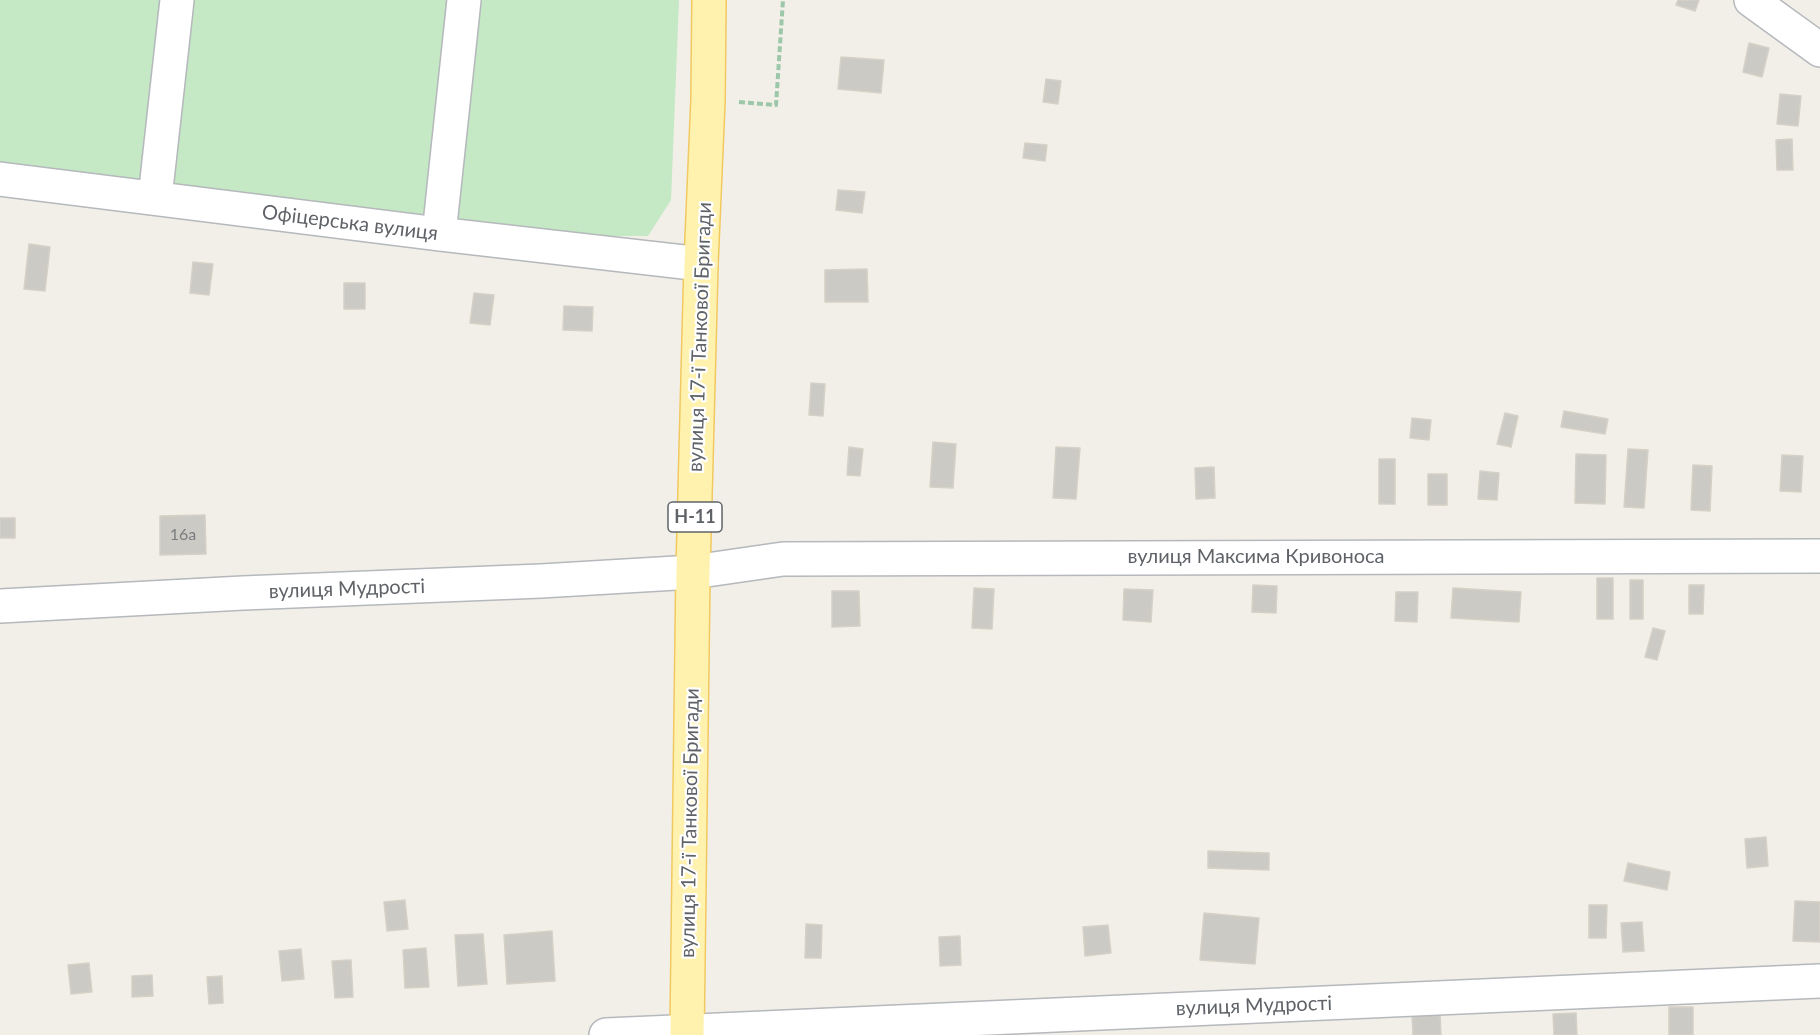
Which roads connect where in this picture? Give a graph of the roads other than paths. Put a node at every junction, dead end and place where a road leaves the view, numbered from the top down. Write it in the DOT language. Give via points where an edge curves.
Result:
graph roads {
  1 [pos="177,0"];
  2 [pos="464,0"];
  3 [pos="710,0"];
  4 [pos="1751,0"];
  5 [pos="1820,50"];
  6 [pos="0,179"];
  7 [pos="155,198"];
  8 [pos="439,234"];
  9 [pos="701,264"];
  10 [pos="1820,556"];
  11 [pos="693,572"];
  12 [pos="0,606"];
  13 [pos="1820,981"];
  14 [pos="687,1033"];
  15 [pos="606,1035"];
  1 -- 7 [label="street"];
  2 -- 8 [label="street"];
  3 -- 9 [label="main road, вулиця 17-ї Танкової Бригади / Н-11"];
  4 -- 5 [label="street"];
  6 -- 7 [label="street, Офіцерська вулиця"];
  7 -- 8 [label="street, Офіцерська вулиця"];
  8 -- 9 [label="street, Офіцерська вулиця"];
  9 -- 11 [label="main road, вулиця 17-ї Танкової Бригади / Н-11"];
  10 -- 11 [label="street, вулиця Максима Кривоноса" via="783,559"];
  11 -- 12 [label="street, вулиця Мудрості"];
  11 -- 14 [label="main road, вулиця 17-ї Танкової Бригади / Н-11"];
  13 -- 14 [label="street, вулиця Мудрості"];
  14 -- 15 [label="street, вулиця Мудрості"];
}
